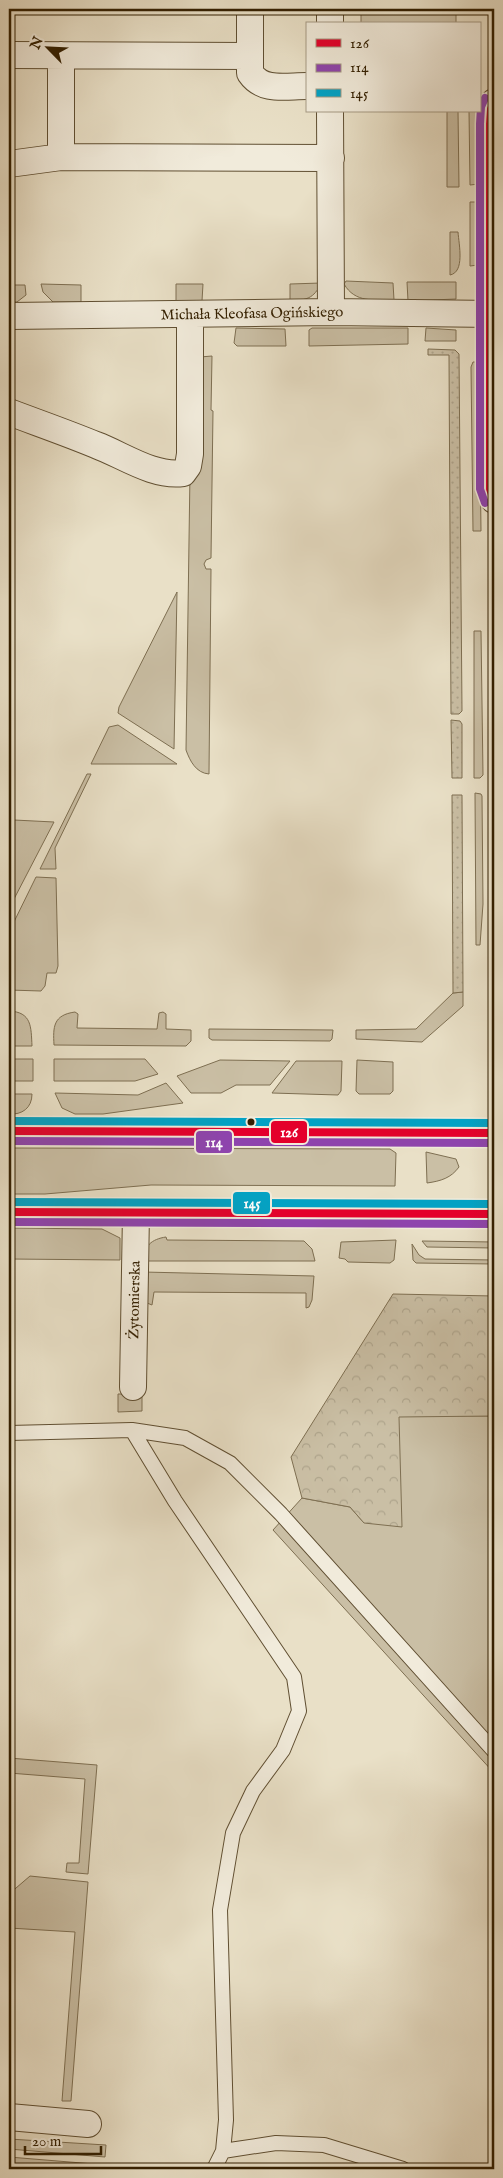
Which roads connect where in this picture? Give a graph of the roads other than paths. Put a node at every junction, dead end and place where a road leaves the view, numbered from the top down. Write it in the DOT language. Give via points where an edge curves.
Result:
graph roads {
  1 [pos="250,9"];
  2 [pos="330,9"];
  3 [pos="330,22"];
  4 [pos="9,55"];
  5 [pos="61,55"];
  6 [pos="250,56"];
  7 [pos="306,86"];
  8 [pos="494,102"];
  9 [pos="330,112"];
  10 [pos="61,157"];
  11 [pos="331,158"];
  12 [pos="9,164"];
  13 [pos="331,312"];
  14 [pos="190,314"];
  15 [pos="491,314"];
  16 [pos="9,316"];
  17 [pos="9,412"];
  18 [pos="494,500"];
  19 [pos="9,1131"];
  20 [pos="494,1133"];
  21 [pos="9,1212"];
  22 [pos="136,1213"];
  23 [pos="494,1214"];
  24 [pos="133,1387"];
  25 [pos="132,1430"];
  26 [pos="9,1433"];
  27 [pos="494,1751"];
  28 [pos="9,2117"];
  29 [pos="88,2124"];
  30 [pos="223,2151"];
  31 [pos="214,2169"];
  32 [pos="403,2169"];
  1 -- 6 [label="street"];
  2 -- 3 [label="street"];
  4 -- 5 [label="street"];
  5 -- 6 [label="street"];
  5 -- 10 [label="street"];
  6 -- 7 [label="street" via="250,73 263,86"];
  8 -- 15 [label="street" via="490,124"];
  9 -- 11 [label="street"];
  10 -- 11 [label="street"];
  10 -- 12 [label="street"];
  11 -- 13 [label="street"];
  13 -- 14 [label="street, Michała Kleofasa Ogińskiego"];
  13 -- 15 [label="street, Michała Kleofasa Ogińskiego"];
  14 -- 16 [label="street, Michała Kleofasa Ogińskiego"];
  14 -- 17 [label="street" via="190,454 188,466 182,473 158,471"];
  15 -- 18 [label="street" via="490,489"];
  19 -- 20 [label="main road"];
  21 -- 22 [label="main road"];
  22 -- 23 [label="main road"];
  22 -- 24 [label="street, Żytomierska"];
  25 -- 26 [label="lane"];
  25 -- 27 [label="lane" via="185,1438 230,1463 281,1514"];
  25 -- 30 [label="lane" via="294,1677 300,1711 283,1750 253,1791 233,1833 220,1910 226,2120"];
  28 -- 29 [label="street"];
  30 -- 31 [label="lane"];
  30 -- 32 [label="lane" via="276,2143 324,2145"];
}
